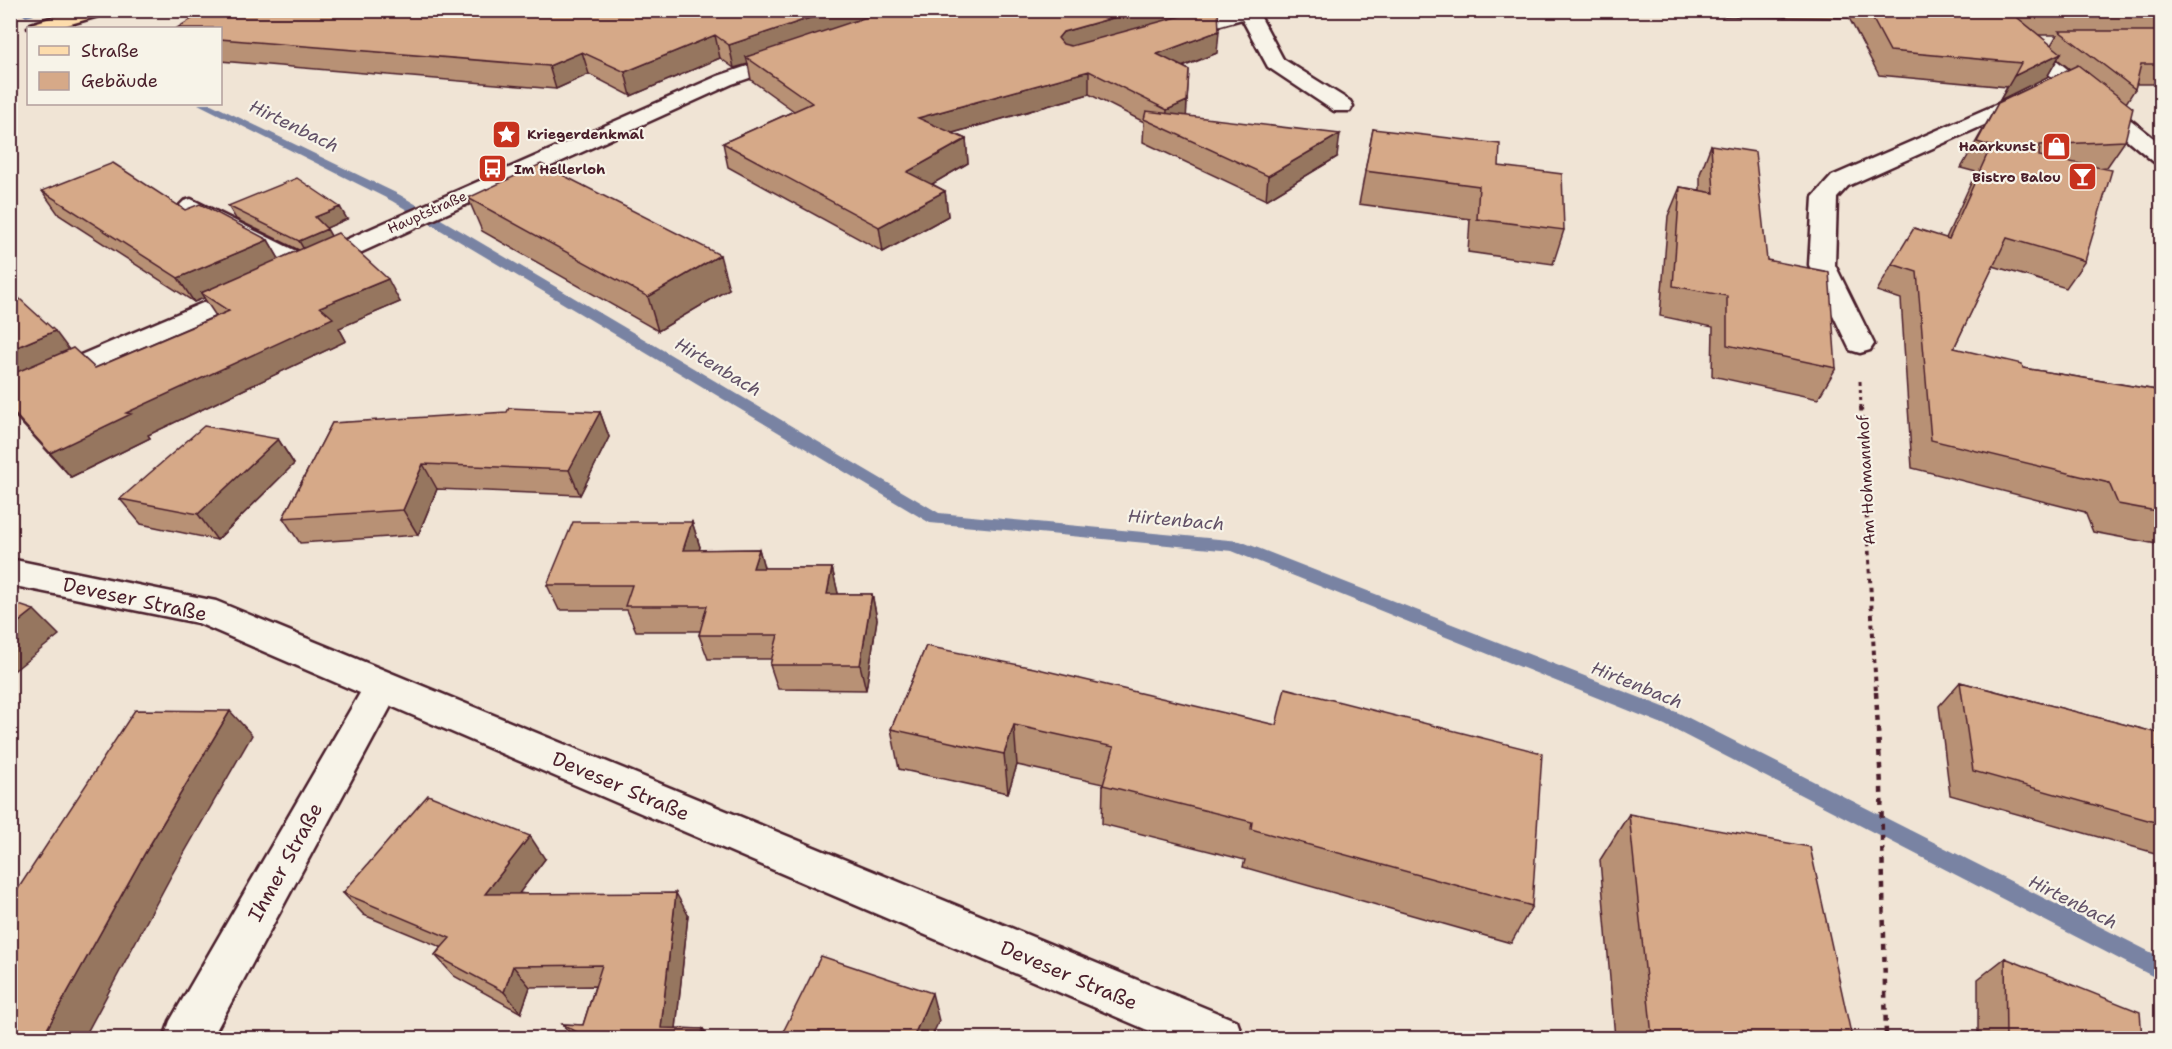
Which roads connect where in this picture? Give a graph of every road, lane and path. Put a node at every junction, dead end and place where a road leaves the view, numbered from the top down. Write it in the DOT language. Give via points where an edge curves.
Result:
graph roads {
  1 [pos="98,10"];
  2 [pos="1981,10"];
  3 [pos="1247,11"];
  4 [pos="42,27"];
  5 [pos="1160,35"];
  6 [pos="2056,42"];
  7 [pos="2020,43"];
  8 [pos="812,50"];
  9 [pos="2063,79"];
  10 [pos="1342,106"];
  11 [pos="2162,156"];
  12 [pos="191,205"];
  13 [pos="308,266"];
  14 [pos="1860,344"];
  15 [pos="10,397"];
  16 [pos="10,572"];
  17 [pos="383,686"];
  18 [pos="187,1038"];
  19 [pos="1220,1038"];
  20 [pos="1886,1038"];
  1 -- 4 [label="main road"];
  2 -- 7 [label="street"];
  3 -- 5 [label="street"];
  3 -- 10 [label="street" via="1275,63"];
  6 -- 7 [label="street"];
  7 -- 9 [label="street"];
  8 -- 13 [label="street, Hauptstraße" via="725,80"];
  9 -- 11 [label="street"];
  9 -- 14 [label="street" via="2018,103 1840,181 1825,197 1822,265"];
  12 -- 13 [label="lane"];
  13 -- 15 [label="street, Hauptstraße"];
  14 -- 20 [label="path, Am Hohmannhof" via="1881,786"];
  16 -- 17 [label="street, Deveser Straße" via="204,611"];
  17 -- 18 [label="street, Ihmer Straße"];
  17 -- 19 [label="street, Deveser Straße"];
}
